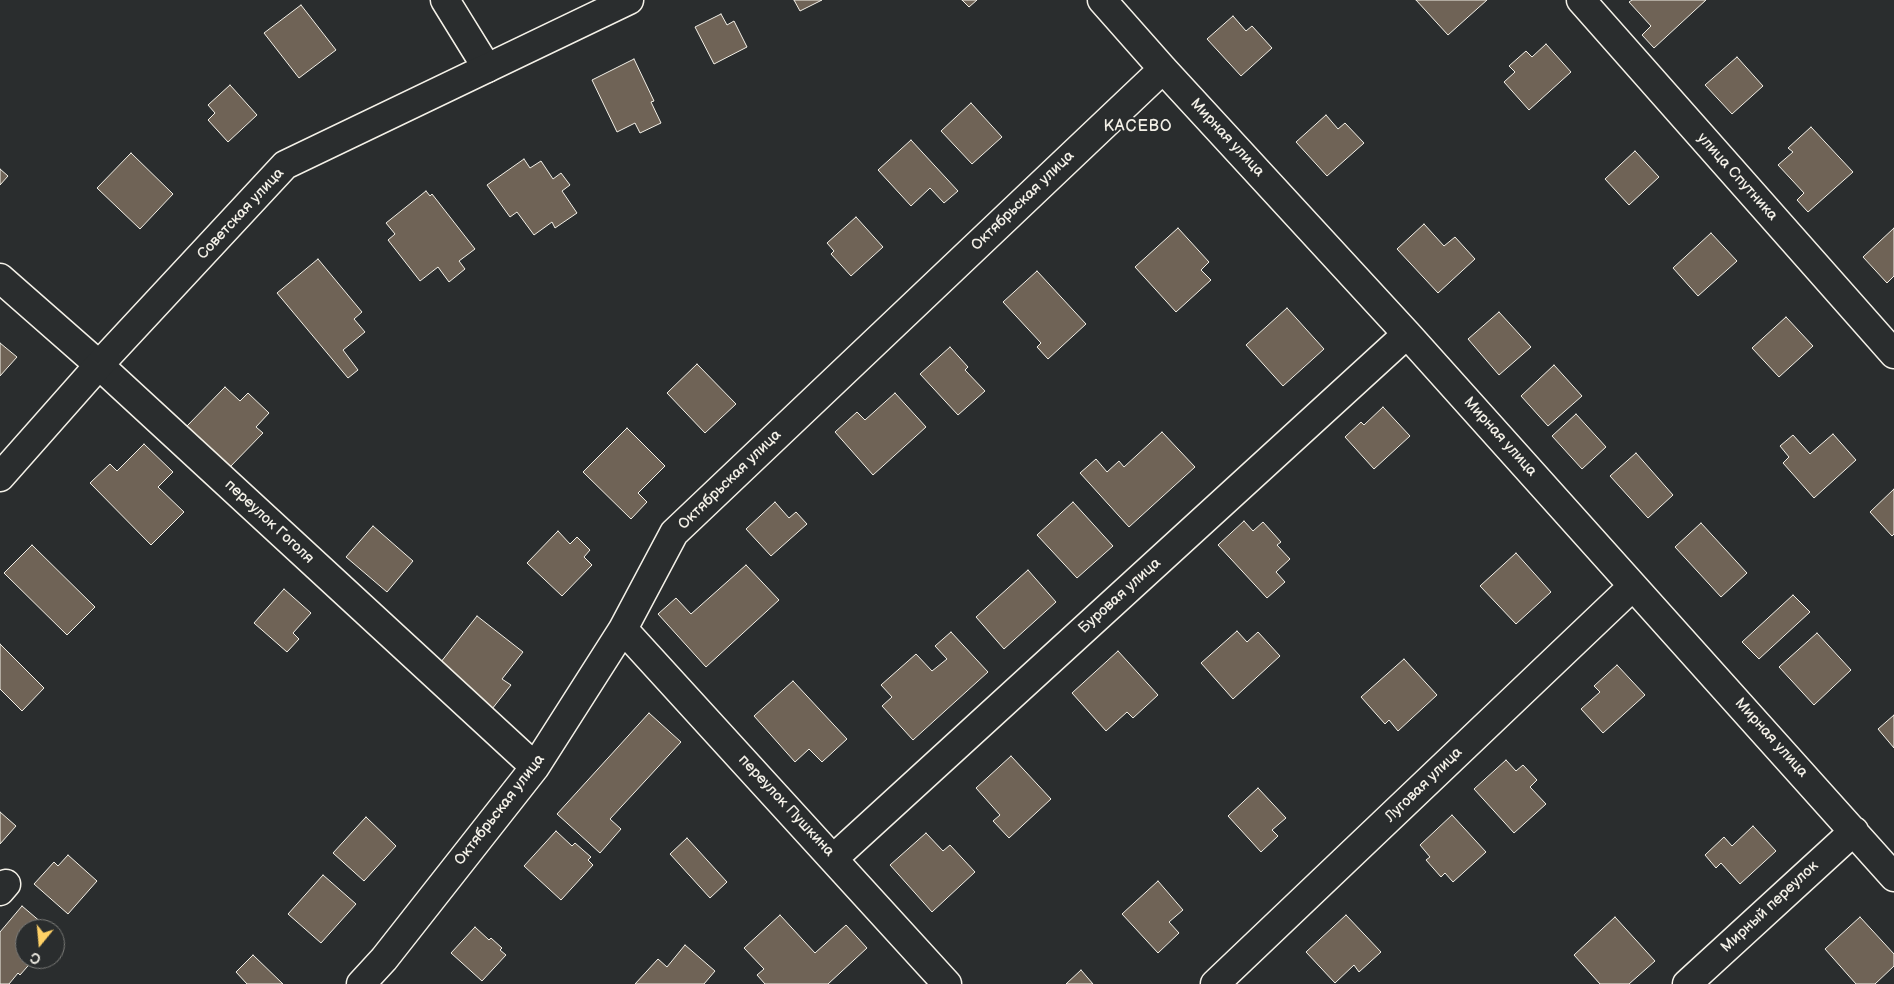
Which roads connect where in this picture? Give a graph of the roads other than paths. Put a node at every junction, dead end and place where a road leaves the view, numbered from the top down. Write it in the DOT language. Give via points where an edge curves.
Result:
graph roads {
  1 [pos="445,0"];
  2 [pos="629,0"];
  3 [pos="1102,0"];
  4 [pos="1581,0"];
  5 [pos="487,68"];
  6 [pos="1162,69"];
  7 [pos="0,278"];
  8 [pos="1407,334"];
  9 [pos="1894,354"];
  10 [pos="99,365"];
  11 [pos="0,477"];
  12 [pos="1634,586"];
  13 [pos="623,629"];
  14 [pos="535,768"];
  15 [pos="1854,831"];
  16 [pos="834,858"];
  17 [pos="1894,878"];
  18 [pos="361,984"];
  19 [pos="947,984"];
  20 [pos="1215,984"];
  21 [pos="1687,984"];
  1 -- 5 [label="street"];
  2 -- 5 [label="street, Советская улица"];
  3 -- 6 [label="street, Мирная улица"];
  4 -- 9 [label="street, улица Спутника"];
  5 -- 10 [label="street, Советская улица" via="285,165"];
  6 -- 8 [label="street, Мирная улица"];
  6 -- 13 [label="street, Октябрьская улица" via="674,533"];
  7 -- 10 [label="street, переулок Гоголя"];
  8 -- 12 [label="street, Мирная улица"];
  8 -- 16 [label="street, Буровая улица"];
  10 -- 11 [label="street, Советская улица"];
  10 -- 14 [label="street, переулок Гоголя"];
  12 -- 15 [label="street, Мирная улица"];
  12 -- 20 [label="street, Луговая улица"];
  13 -- 14 [label="street, Октябрьская улица"];
  13 -- 16 [label="street, переулок Пушкина"];
  14 -- 18 [label="street, Октябрьская улица"];
  15 -- 17 [label="street, Мирная улица"];
  15 -- 21 [label="street, Мирный переулок"];
  16 -- 19 [label="street, переулок Пушкина"];
}
